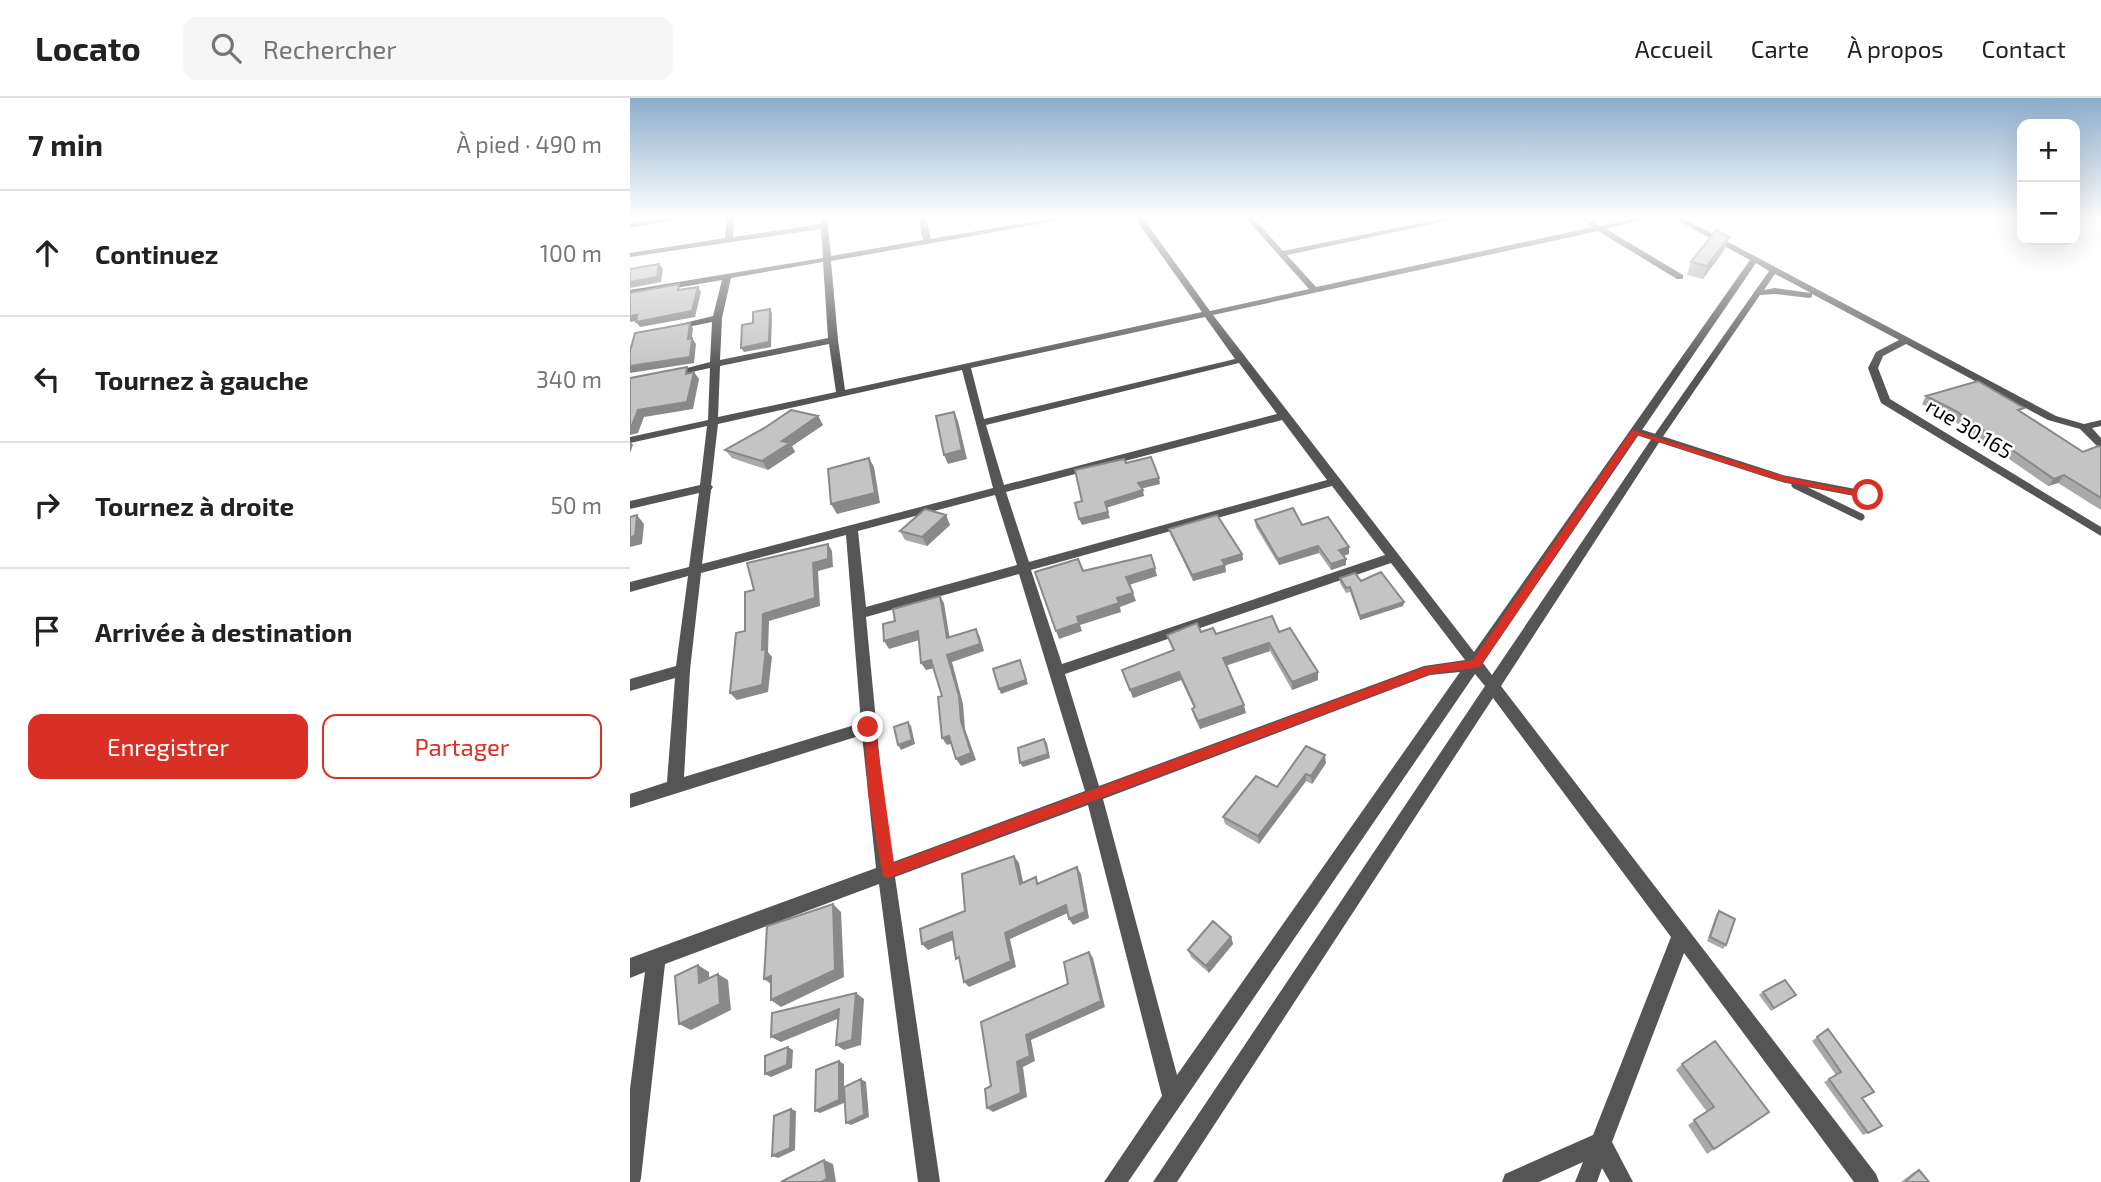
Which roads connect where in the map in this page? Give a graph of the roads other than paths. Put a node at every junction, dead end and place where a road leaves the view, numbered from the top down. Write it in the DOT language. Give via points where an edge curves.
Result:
graph roads {
  1 [pos="779,268"];
  2 [pos="828,268"];
  3 [pos="1175,268"];
  4 [pos="1295,268"];
  5 [pos="1419,268"];
  6 [pos="1664,268"];
  7 [pos="1748,268"];
  8 [pos="1766,268"];
  9 [pos="1773,271"];
  10 [pos="727,277"];
  11 [pos="1680,277"];
  12 [pos="1314,290"];
  13 [pos="630,293"];
  14 [pos="1758,293"];
  15 [pos="1823,297"];
  16 [pos="1208,313"];
  17 [pos="717,318"];
  18 [pos="667,328"];
  19 [pos="833,340"];
  20 [pos="1906,341"];
  21 [pos="1241,360"];
  22 [pos="714,364"];
  23 [pos="965,367"];
  24 [pos="666,374"];
  25 [pos="841,394"];
  26 [pos="1283,416"];
  27 [pos="713,422"];
  28 [pos="980,423"];
  29 [pos="2101,423"];
  30 [pos="2084,427"];
  31 [pos="1635,431"];
  32 [pos="1657,438"];
  33 [pos="630,440"];
  34 [pos="2101,444"];
  35 [pos="1784,479"];
  36 [pos="1335,481"];
  37 [pos="707,487"];
  38 [pos="998,490"];
  39 [pos="1868,495"];
  40 [pos="630,505"];
  41 [pos="1861,517"];
  42 [pos="852,528"];
  43 [pos="2101,532"];
  44 [pos="1391,558"];
  45 [pos="698,570"];
  46 [pos="1024,570"];
  47 [pos="630,587"];
  48 [pos="859,614"];
  49 [pos="1476,664"];
  50 [pos="683,670"];
  51 [pos="1057,671"];
  52 [pos="630,685"];
  53 [pos="1492,686"];
  54 [pos="868,727"];
  55 [pos="675,786"];
  56 [pos="1093,797"];
  57 [pos="630,801"];
  58 [pos="888,872"];
  59 [pos="1681,936"];
  60 [pos="656,958"];
  61 [pos="630,968"];
  62 [pos="1172,1099"];
  63 [pos="1601,1143"];
  64 [pos="630,1178"];
  65 [pos="929,1182"];
  66 [pos="1115,1182"];
  67 [pos="1164,1182"];
  68 [pos="1513,1182"];
  69 [pos="1586,1182"];
  70 [pos="1622,1182"];
  71 [pos="1868,1182"];
  1 -- 10 [label="street"];
  2 -- 19 [label="street"];
  3 -- 16 [label="street"];
  4 -- 12 [label="street"];
  5 -- 12 [label="street"];
  6 -- 11 [label="street"];
  7 -- 31 [label="street"];
  8 -- 9 [label="street"];
  9 -- 14 [label="street"];
  9 -- 15 [label="street"];
  10 -- 13 [label="street"];
  10 -- 17 [label="street"];
  12 -- 16 [label="street"];
  14 -- 15 [label="street"];
  14 -- 32 [label="street"];
  15 -- 20 [label="street"];
  16 -- 21 [label="street"];
  16 -- 23 [label="street"];
  17 -- 18 [label="street"];
  17 -- 22 [label="street"];
  19 -- 22 [label="street"];
  19 -- 25 [label="street"];
  20 -- 30 [label="street" via="2052,418"];
  20 -- 43 [label="street, rue 30.165" via="1879,354 1873,368 1885,401"];
  21 -- 26 [label="street"];
  21 -- 28 [label="street"];
  22 -- 24 [label="street"];
  22 -- 27 [label="street"];
  23 -- 25 [label="street"];
  23 -- 28 [label="street"];
  25 -- 27 [label="street"];
  26 -- 36 [label="street"];
  26 -- 38 [label="street"];
  27 -- 33 [label="street"];
  27 -- 37 [label="street"];
  28 -- 38 [label="street"];
  29 -- 30 [label="street"];
  30 -- 34 [label="street"];
  31 -- 32 [label="lane"];
  31 -- 49 [label="street"];
  32 -- 35 [label="lane"];
  32 -- 53 [label="street"];
  35 -- 39 [label="lane"];
  35 -- 41 [label="lane"];
  36 -- 44 [label="street"];
  36 -- 46 [label="street"];
  37 -- 40 [label="street"];
  37 -- 45 [label="street"];
  38 -- 42 [label="street"];
  38 -- 46 [label="street"];
  42 -- 45 [label="street"];
  42 -- 48 [label="street"];
  44 -- 49 [label="street"];
  44 -- 51 [label="street"];
  45 -- 47 [label="street"];
  45 -- 50 [label="street"];
  46 -- 48 [label="street"];
  46 -- 51 [label="street"];
  48 -- 54 [label="street"];
  49 -- 53 [label="street"];
  49 -- 56 [label="street" via="1429,670"];
  49 -- 62 [label="street"];
  50 -- 52 [label="street"];
  50 -- 55 [label="street"];
  51 -- 56 [label="street"];
  53 -- 59 [label="street"];
  53 -- 67 [label="street"];
  54 -- 55 [label="street"];
  54 -- 58 [label="street"];
  55 -- 57 [label="street"];
  56 -- 58 [label="street"];
  56 -- 62 [label="street"];
  58 -- 60 [label="street"];
  58 -- 65 [label="street"];
  59 -- 63 [label="street"];
  59 -- 71 [label="street"];
  60 -- 61 [label="street"];
  60 -- 64 [label="street"];
  62 -- 66 [label="street"];
  63 -- 68 [label="street"];
  63 -- 69 [label="street"];
  63 -- 70 [label="street"];
}
